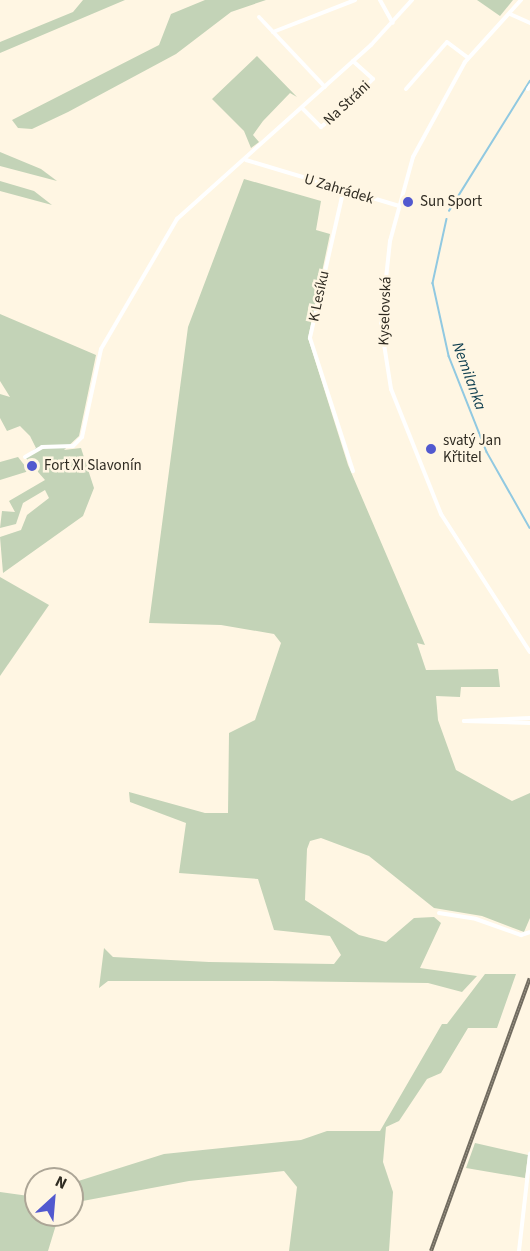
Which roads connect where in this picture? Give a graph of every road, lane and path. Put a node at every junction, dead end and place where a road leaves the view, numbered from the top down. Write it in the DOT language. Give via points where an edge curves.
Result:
graph roads {
  1 [pos="355,0"];
  2 [pos="380,0"];
  3 [pos="412,0"];
  4 [pos="521,0"];
  5 [pos="510,14"];
  6 [pos="259,17"];
  7 [pos="393,23"];
  8 [pos="530,23"];
  9 [pos="273,32"];
  10 [pos="468,58"];
  11 [pos="353,61"];
  12 [pos="325,87"];
  13 [pos="406,89"];
  14 [pos="302,108"];
  15 [pos="246,160"];
  16 [pos="344,188"];
  17 [pos="399,206"];
  18 [pos="25,456"];
  19 [pos="353,471"];
  20 [pos="530,652"];
  21 [pos="530,718"];
  22 [pos="530,723"];
  23 [pos="439,913"];
  24 [pos="530,932"];
  25 [pos="530,1154"];
  26 [pos="519,1251"];
  1 -- 9 [label="street"];
  2 -- 7 [label="street"];
  3 -- 7 [label="street, Na Stráni"];
  4 -- 5 [label="street, Kyselovská"];
  5 -- 8 [label="street"];
  5 -- 10 [label="street, Kyselovská"];
  6 -- 9 [label="street"];
  7 -- 11 [label="street, Na Stráni"];
  9 -- 12 [label="street"];
  10 -- 13 [label="street" via="447,42"];
  10 -- 17 [label="street, Kyselovská" via="416,150"];
  11 -- 12 [label="street, Na Stráni"];
  11 -- 14 [label="street, Na Stráni" via="373,80 342,110 321,127"];
  12 -- 14 [label="street, Na Stráni"];
  14 -- 15 [label="street, Na Stráni"];
  15 -- 16 [label="street, U Zahrádek"];
  15 -- 18 [label="street, Na Stráni" via="160,240 100,349 78,443 39,447"];
  16 -- 17 [label="street, U Zahrádek"];
  16 -- 19 [label="street, K Lesíku" via="310,338"];
  17 -- 20 [label="street, Kyselovská" via="381,312 388,377 444,520"];
  21 -- 22 [label="street" via="464,722"];
  23 -- 24 [label="street" via="476,919 520,935"];
  25 -- 26 [label="street"];
}
